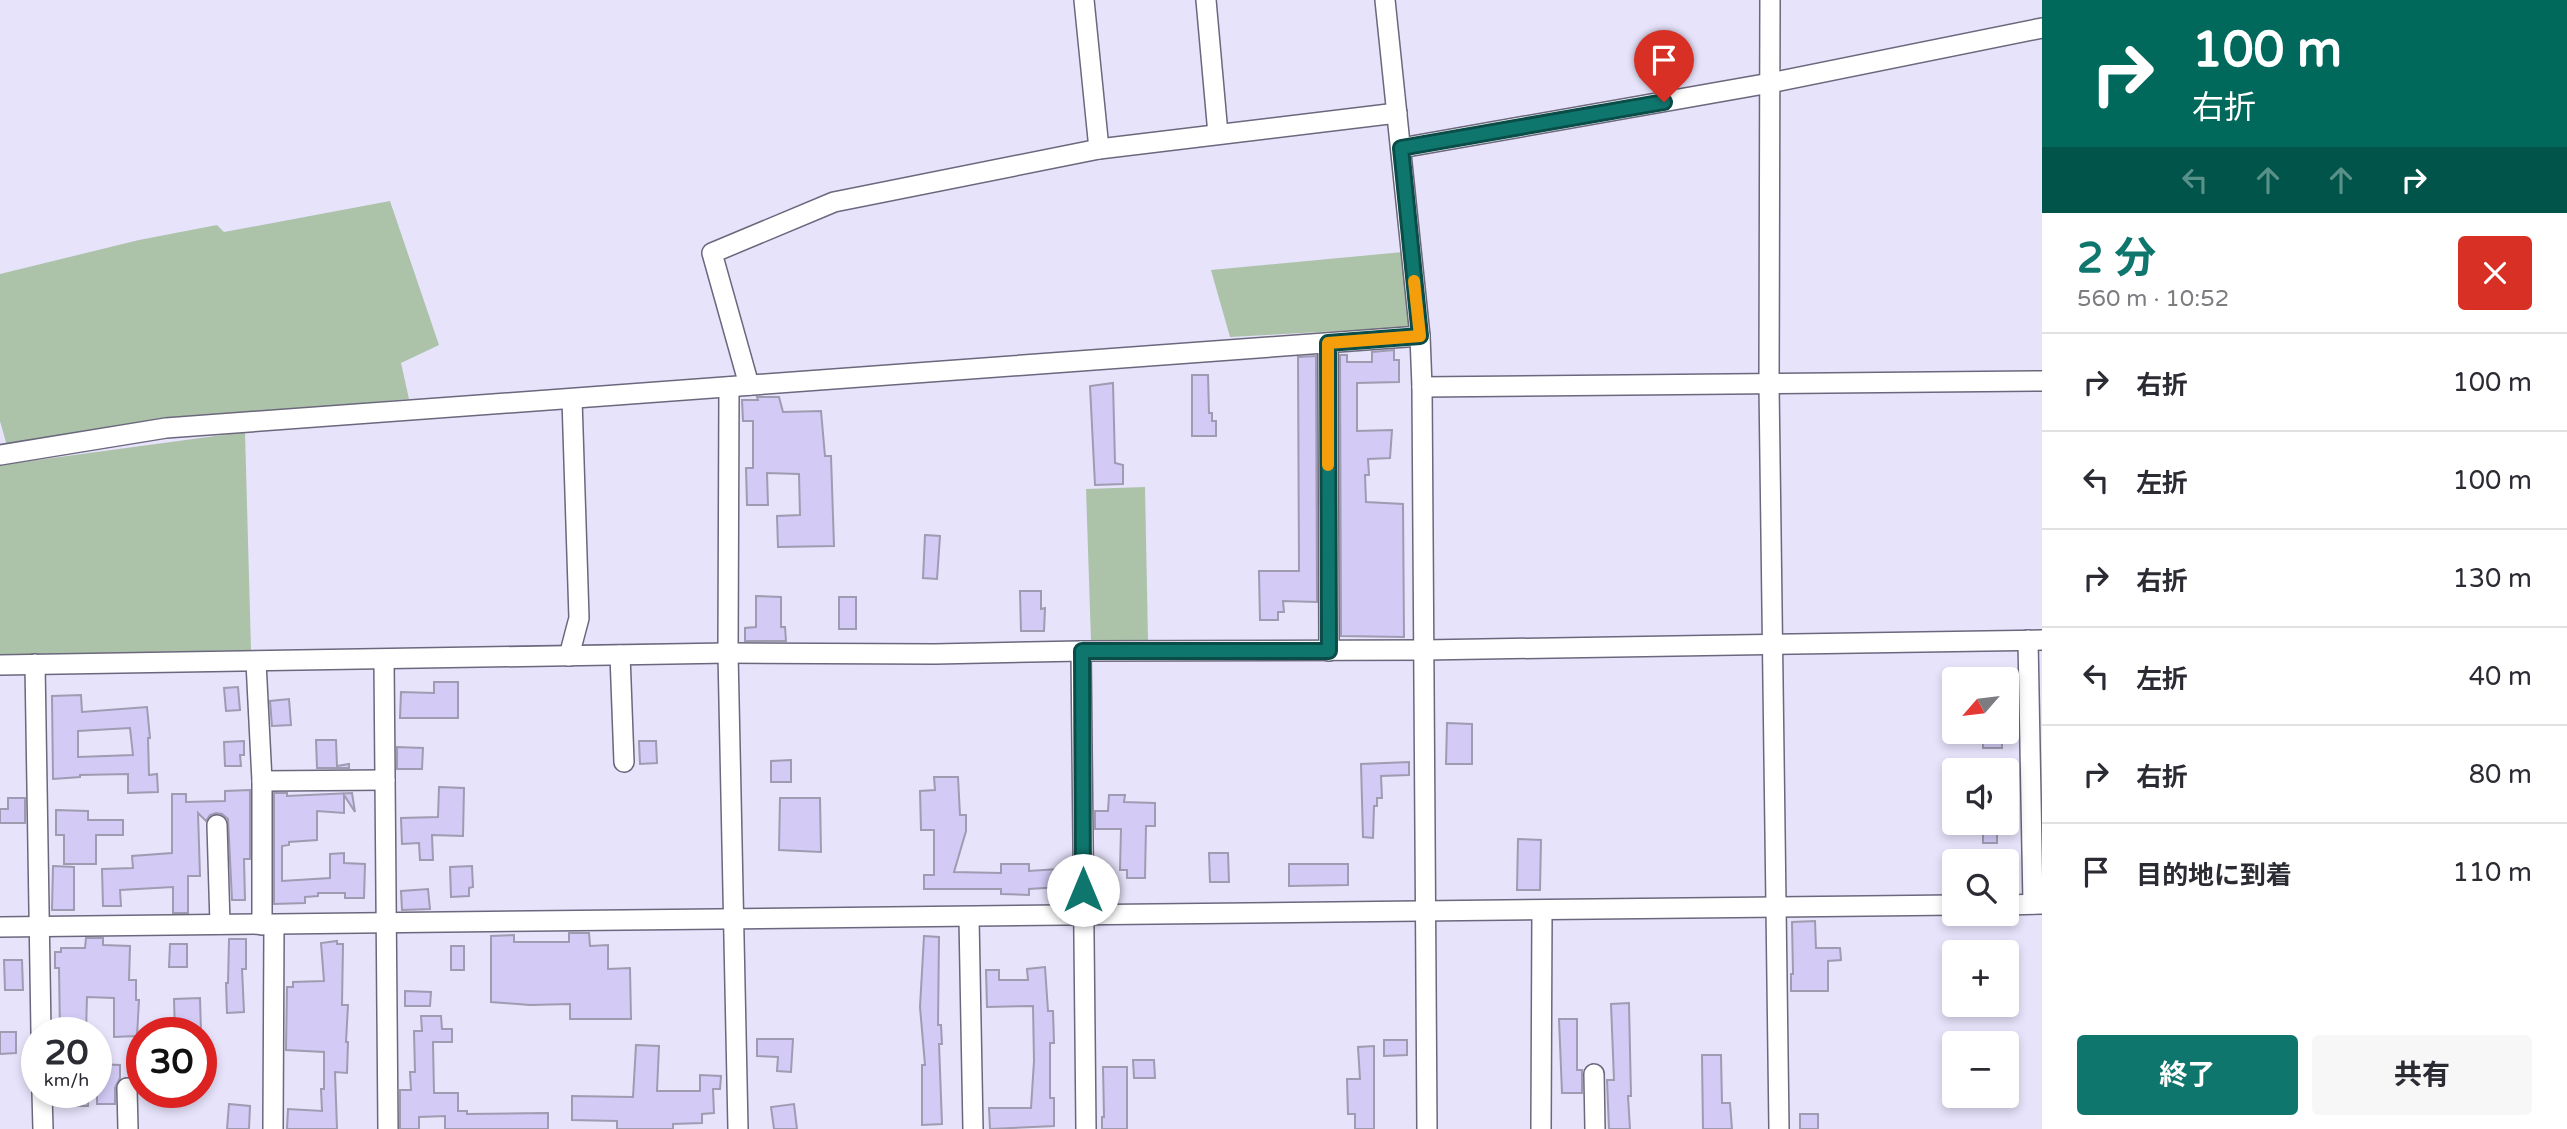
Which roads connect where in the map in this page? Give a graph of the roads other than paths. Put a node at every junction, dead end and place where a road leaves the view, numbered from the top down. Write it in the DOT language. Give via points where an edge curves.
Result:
graph roads {
  1 [pos="1084,0"];
  2 [pos="1206,0"];
  3 [pos="1385,0"];
  4 [pos="1770,0"];
  5 [pos="2042,28"];
  6 [pos="1770,83"];
  7 [pos="1397,113"];
  8 [pos="1218,134"];
  9 [pos="1401,148"];
  10 [pos="1099,149"];
  11 [pos="1420,336"];
  12 [pos="1328,343"];
  13 [pos="2042,381"];
  14 [pos="749,385"];
  15 [pos="1769,385"];
  16 [pos="729,387"];
  17 [pos="1422,387"];
  18 [pos="572,399"];
  19 [pos="0,455"];
  20 [pos="2035,640"];
  21 [pos="1773,643"];
  22 [pos="1424,650"];
  23 [pos="1082,651"];
  24 [pos="1329,651"];
  25 [pos="728,653"];
  26 [pos="620,655"];
  27 [pos="569,656"];
  28 [pos="384,660"];
  29 [pos="257,662"];
  30 [pos="35,664"];
  31 [pos="0,665"];
  32 [pos="624,762"];
  33 [pos="385,780"];
  34 [pos="262,781"];
  35 [pos="217,825"];
  36 [pos="2037,904"];
  37 [pos="1942,905"];
  38 [pos="2019,905"];
  39 [pos="1776,907"];
  40 [pos="1542,911"];
  41 [pos="1426,913"];
  42 [pos="1083,917"];
  43 [pos="969,918"];
  44 [pos="733,919"];
  45 [pos="387,923"];
  46 [pos="220,925"];
  47 [pos="268,925"];
  48 [pos="39,926"];
  49 [pos="0,927"];
  50 [pos="41,1017"];
  51 [pos="1594,1074"];
  52 [pos="42,1108"];
  53 [pos="127,1108"];
  54 [pos="43,1129"];
  55 [pos="128,1129"];
  56 [pos="273,1129"];
  57 [pos="388,1129"];
  58 [pos="738,1129"];
  59 [pos="973,1129"];
  60 [pos="1086,1129"];
  61 [pos="1427,1129"];
  62 [pos="1541,1129"];
  63 [pos="1595,1129"];
  64 [pos="1779,1129"];
  1 -- 10 [label="street"];
  2 -- 8 [label="street"];
  3 -- 7 [label="street"];
  4 -- 6 [label="street"];
  5 -- 6 [label="street"];
  6 -- 9 [label="street"];
  6 -- 15 [label="street"];
  7 -- 8 [label="street"];
  7 -- 9 [label="street"];
  8 -- 10 [label="street"];
  9 -- 11 [label="street"];
  10 -- 14 [label="street" via="834,202 712,253"];
  11 -- 12 [label="street"];
  11 -- 17 [label="street"];
  12 -- 14 [label="street"];
  12 -- 24 [label="street"];
  13 -- 15 [label="street"];
  14 -- 16 [label="street"];
  15 -- 17 [label="street"];
  15 -- 21 [label="street"];
  16 -- 18 [label="street"];
  16 -- 25 [label="street"];
  17 -- 22 [label="street"];
  18 -- 19 [label="street" via="166,428"];
  18 -- 27 [label="street" via="579,618"];
  20 -- 21 [label="street"];
  20 -- 36 [label="street"];
  21 -- 22 [label="street"];
  21 -- 39 [label="street"];
  22 -- 24 [label="street"];
  22 -- 41 [label="street"];
  23 -- 24 [label="street"];
  23 -- 25 [label="street"];
  23 -- 42 [label="street"];
  25 -- 26 [label="street"];
  25 -- 44 [label="street"];
  26 -- 27 [label="street"];
  26 -- 32 [label="street"];
  27 -- 28 [label="street"];
  28 -- 29 [label="street"];
  28 -- 33 [label="street"];
  29 -- 30 [label="street"];
  29 -- 34 [label="street"];
  30 -- 31 [label="street"];
  30 -- 48 [label="street"];
  33 -- 34 [label="street"];
  33 -- 45 [label="street"];
  34 -- 47 [label="street"];
  35 -- 46 [label="street"];
  36 -- 38 [label="street"];
  37 -- 39 [label="street"];
  39 -- 40 [label="street"];
  39 -- 64 [label="street"];
  40 -- 41 [label="street"];
  40 -- 62 [label="street"];
  41 -- 42 [label="street"];
  41 -- 61 [label="street"];
  42 -- 43 [label="street"];
  42 -- 60 [label="street"];
  43 -- 44 [label="street"];
  43 -- 59 [label="street"];
  44 -- 45 [label="street"];
  44 -- 58 [label="street"];
  45 -- 47 [label="street"];
  45 -- 57 [label="street"];
  46 -- 47 [label="street"];
  46 -- 48 [label="street"];
  47 -- 56 [label="street"];
  48 -- 49 [label="street"];
  48 -- 50 [label="street"];
  51 -- 63 [label="street"];
  52 -- 54 [label="street"];
  53 -- 55 [label="street"];
}
